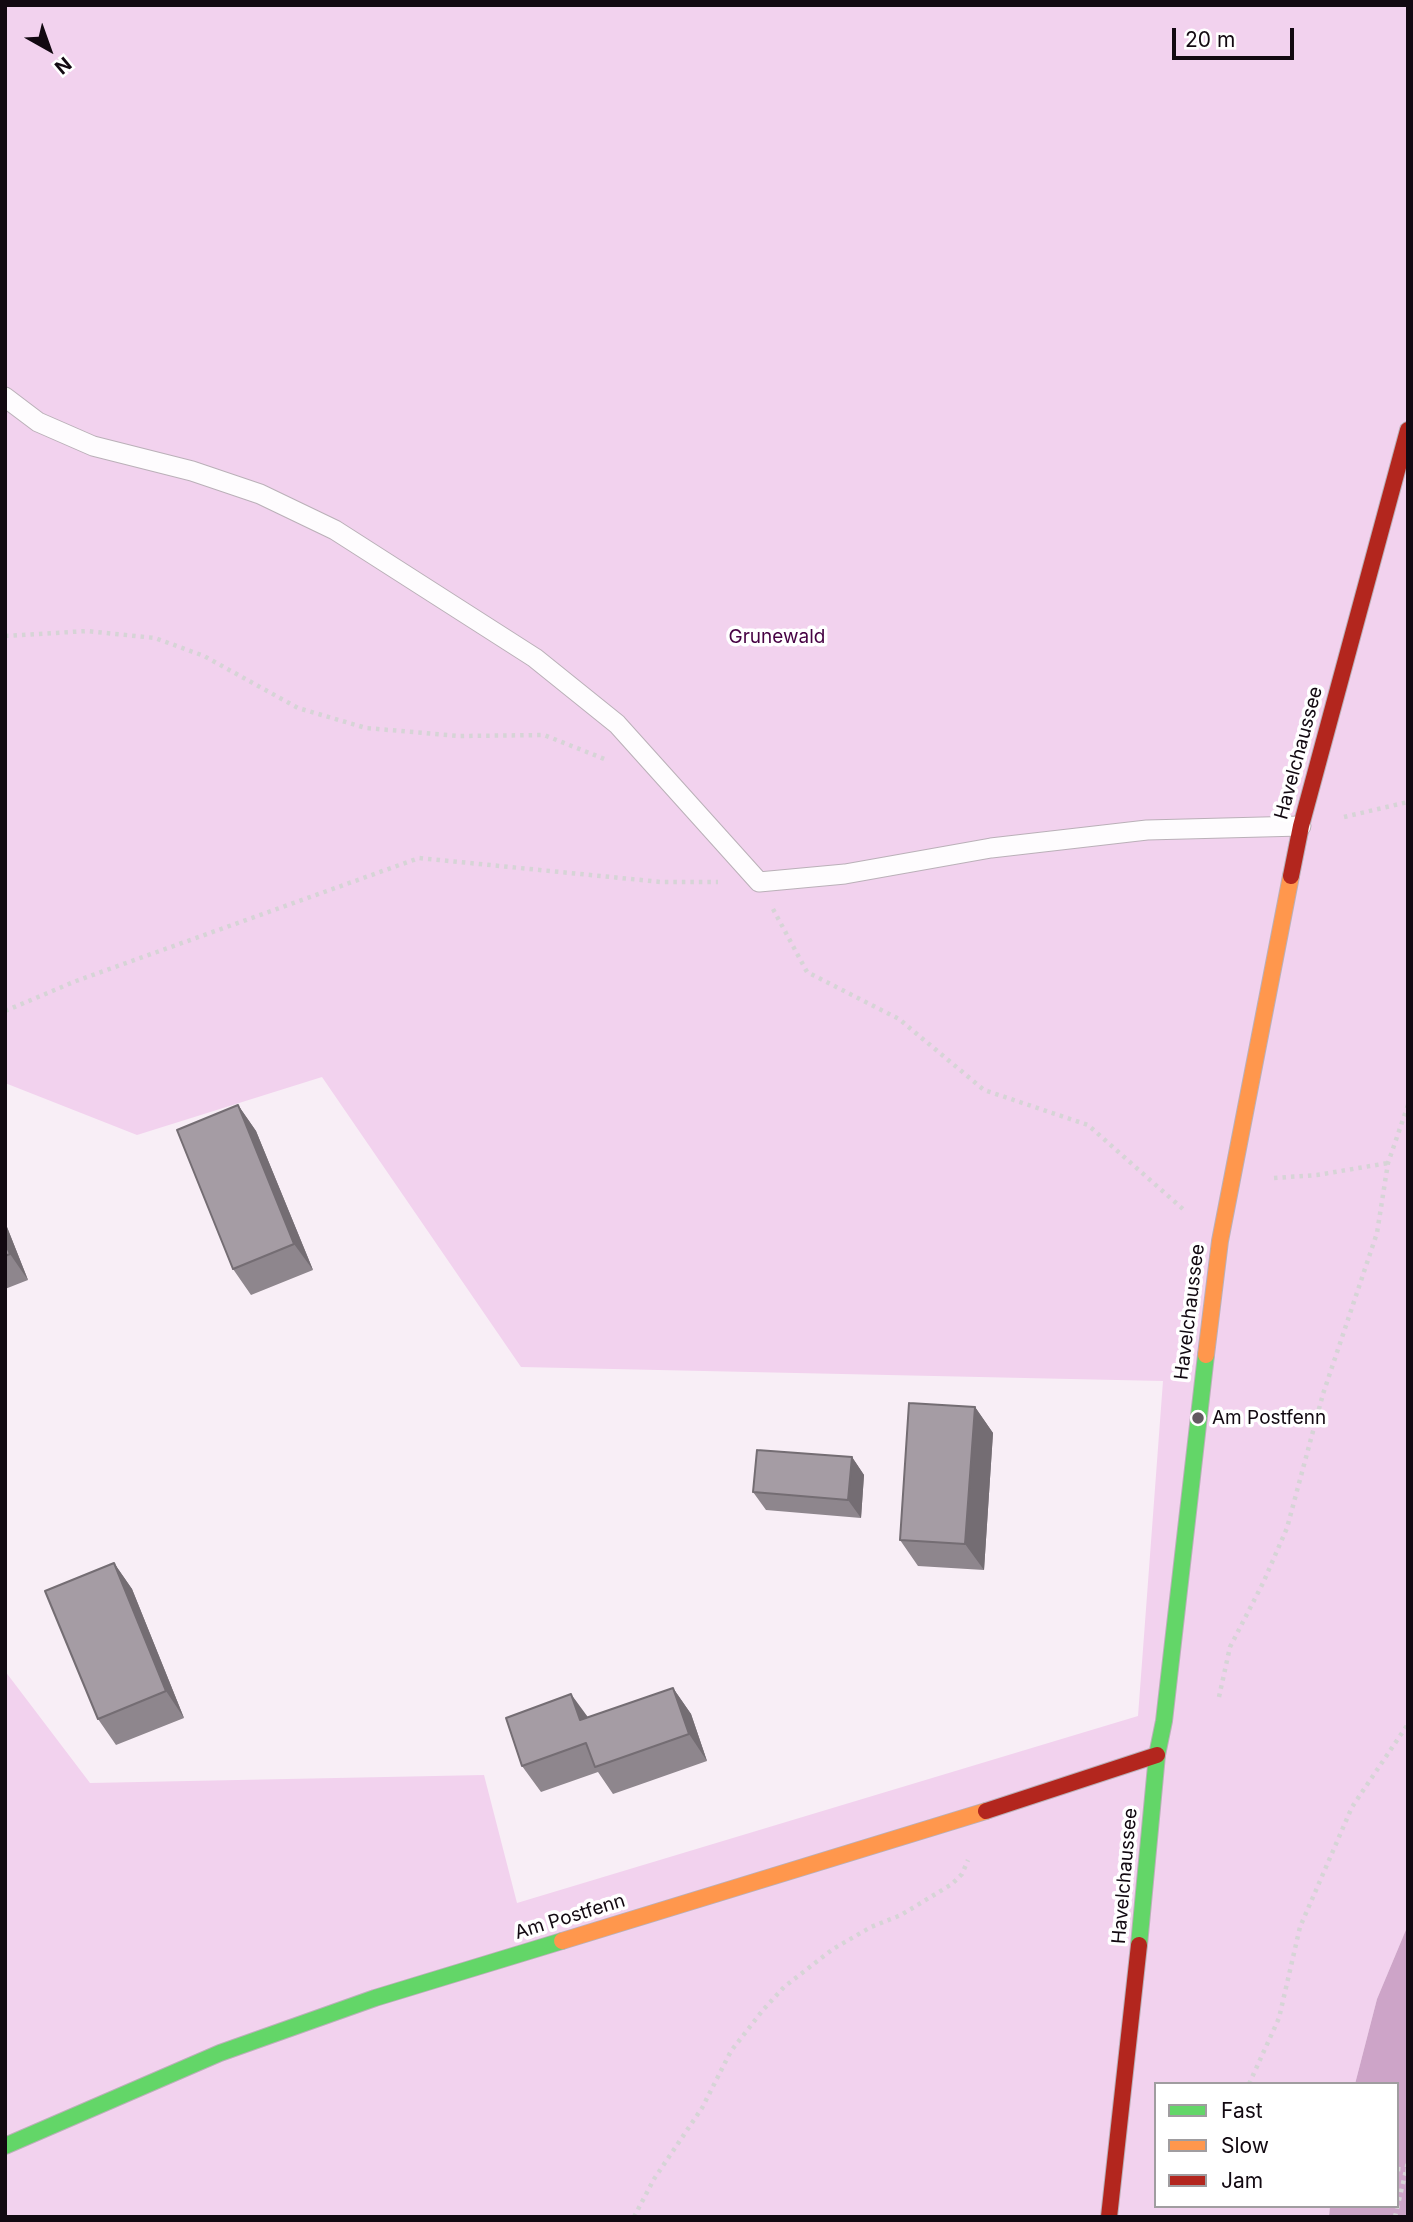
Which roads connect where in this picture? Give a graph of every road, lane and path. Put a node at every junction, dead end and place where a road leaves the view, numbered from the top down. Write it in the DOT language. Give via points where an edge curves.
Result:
graph roads {
  1 [pos="5,397"];
  2 [pos="1408,430"];
  3 [pos="5,636"];
  4 [pos="617,765"];
  5 [pos="1408,802"];
  6 [pos="1301,826"];
  7 [pos="759,882"];
  8 [pos="5,1011"];
  9 [pos="1408,1105"];
  10 [pos="1388,1163"];
  11 [pos="1232,1180"];
  12 [pos="1220,1241"];
  13 [pos="1219,1697"];
  14 [pos="1408,1724"];
  15 [pos="1157,1755"];
  16 [pos="962,1819"];
  17 [pos="1250,2082"];
  18 [pos="5,2146"];
  19 [pos="1408,2162"];
  20 [pos="1407,2171"];
  21 [pos="1399,2202"];
  22 [pos="634,2217"];
  23 [pos="1109,2217"];
  1 -- 7 [label="lane" via="38,422 93,446 260,494 335,530 535,658 617,724"];
  2 -- 6 [label="street, Havelchaussee"];
  3 -- 4 [label="path" via="87,631 155,638 204,656 298,708 366,728 459,736 544,735"];
  5 -- 6 [label="path"];
  6 -- 7 [label="lane" via="1147,830"];
  6 -- 11 [label="street, Havelchaussee"];
  7 -- 8 [label="path" via="661,882 419,858 76,981"];
  7 -- 12 [label="path" via="807,972 899,1019 984,1090 1088,1125"];
  9 -- 10 [label="path"];
  10 -- 11 [label="path" via="1317,1175"];
  10 -- 13 [label="path" via="1377,1233 1323,1394 1287,1528 1230,1647"];
  11 -- 12 [label="street, Havelchaussee"];
  12 -- 15 [label="street, Havelchaussee"];
  14 -- 17 [label="path" via="1352,1807 1300,1927 1279,2018"];
  15 -- 16 [label="street, Am Postfenn"];
  15 -- 23 [label="street, Havelchaussee"];
  16 -- 18 [label="street, Am Postfenn" via="375,1998 220,2053"];
  16 -- 22 [label="path" via="969,1852 962,1874 901,1915 833,1949 784,1987 731,2051 702,2108"];
  19 -- 20 [label="path"];
  20 -- 21 [label="path"];
}
